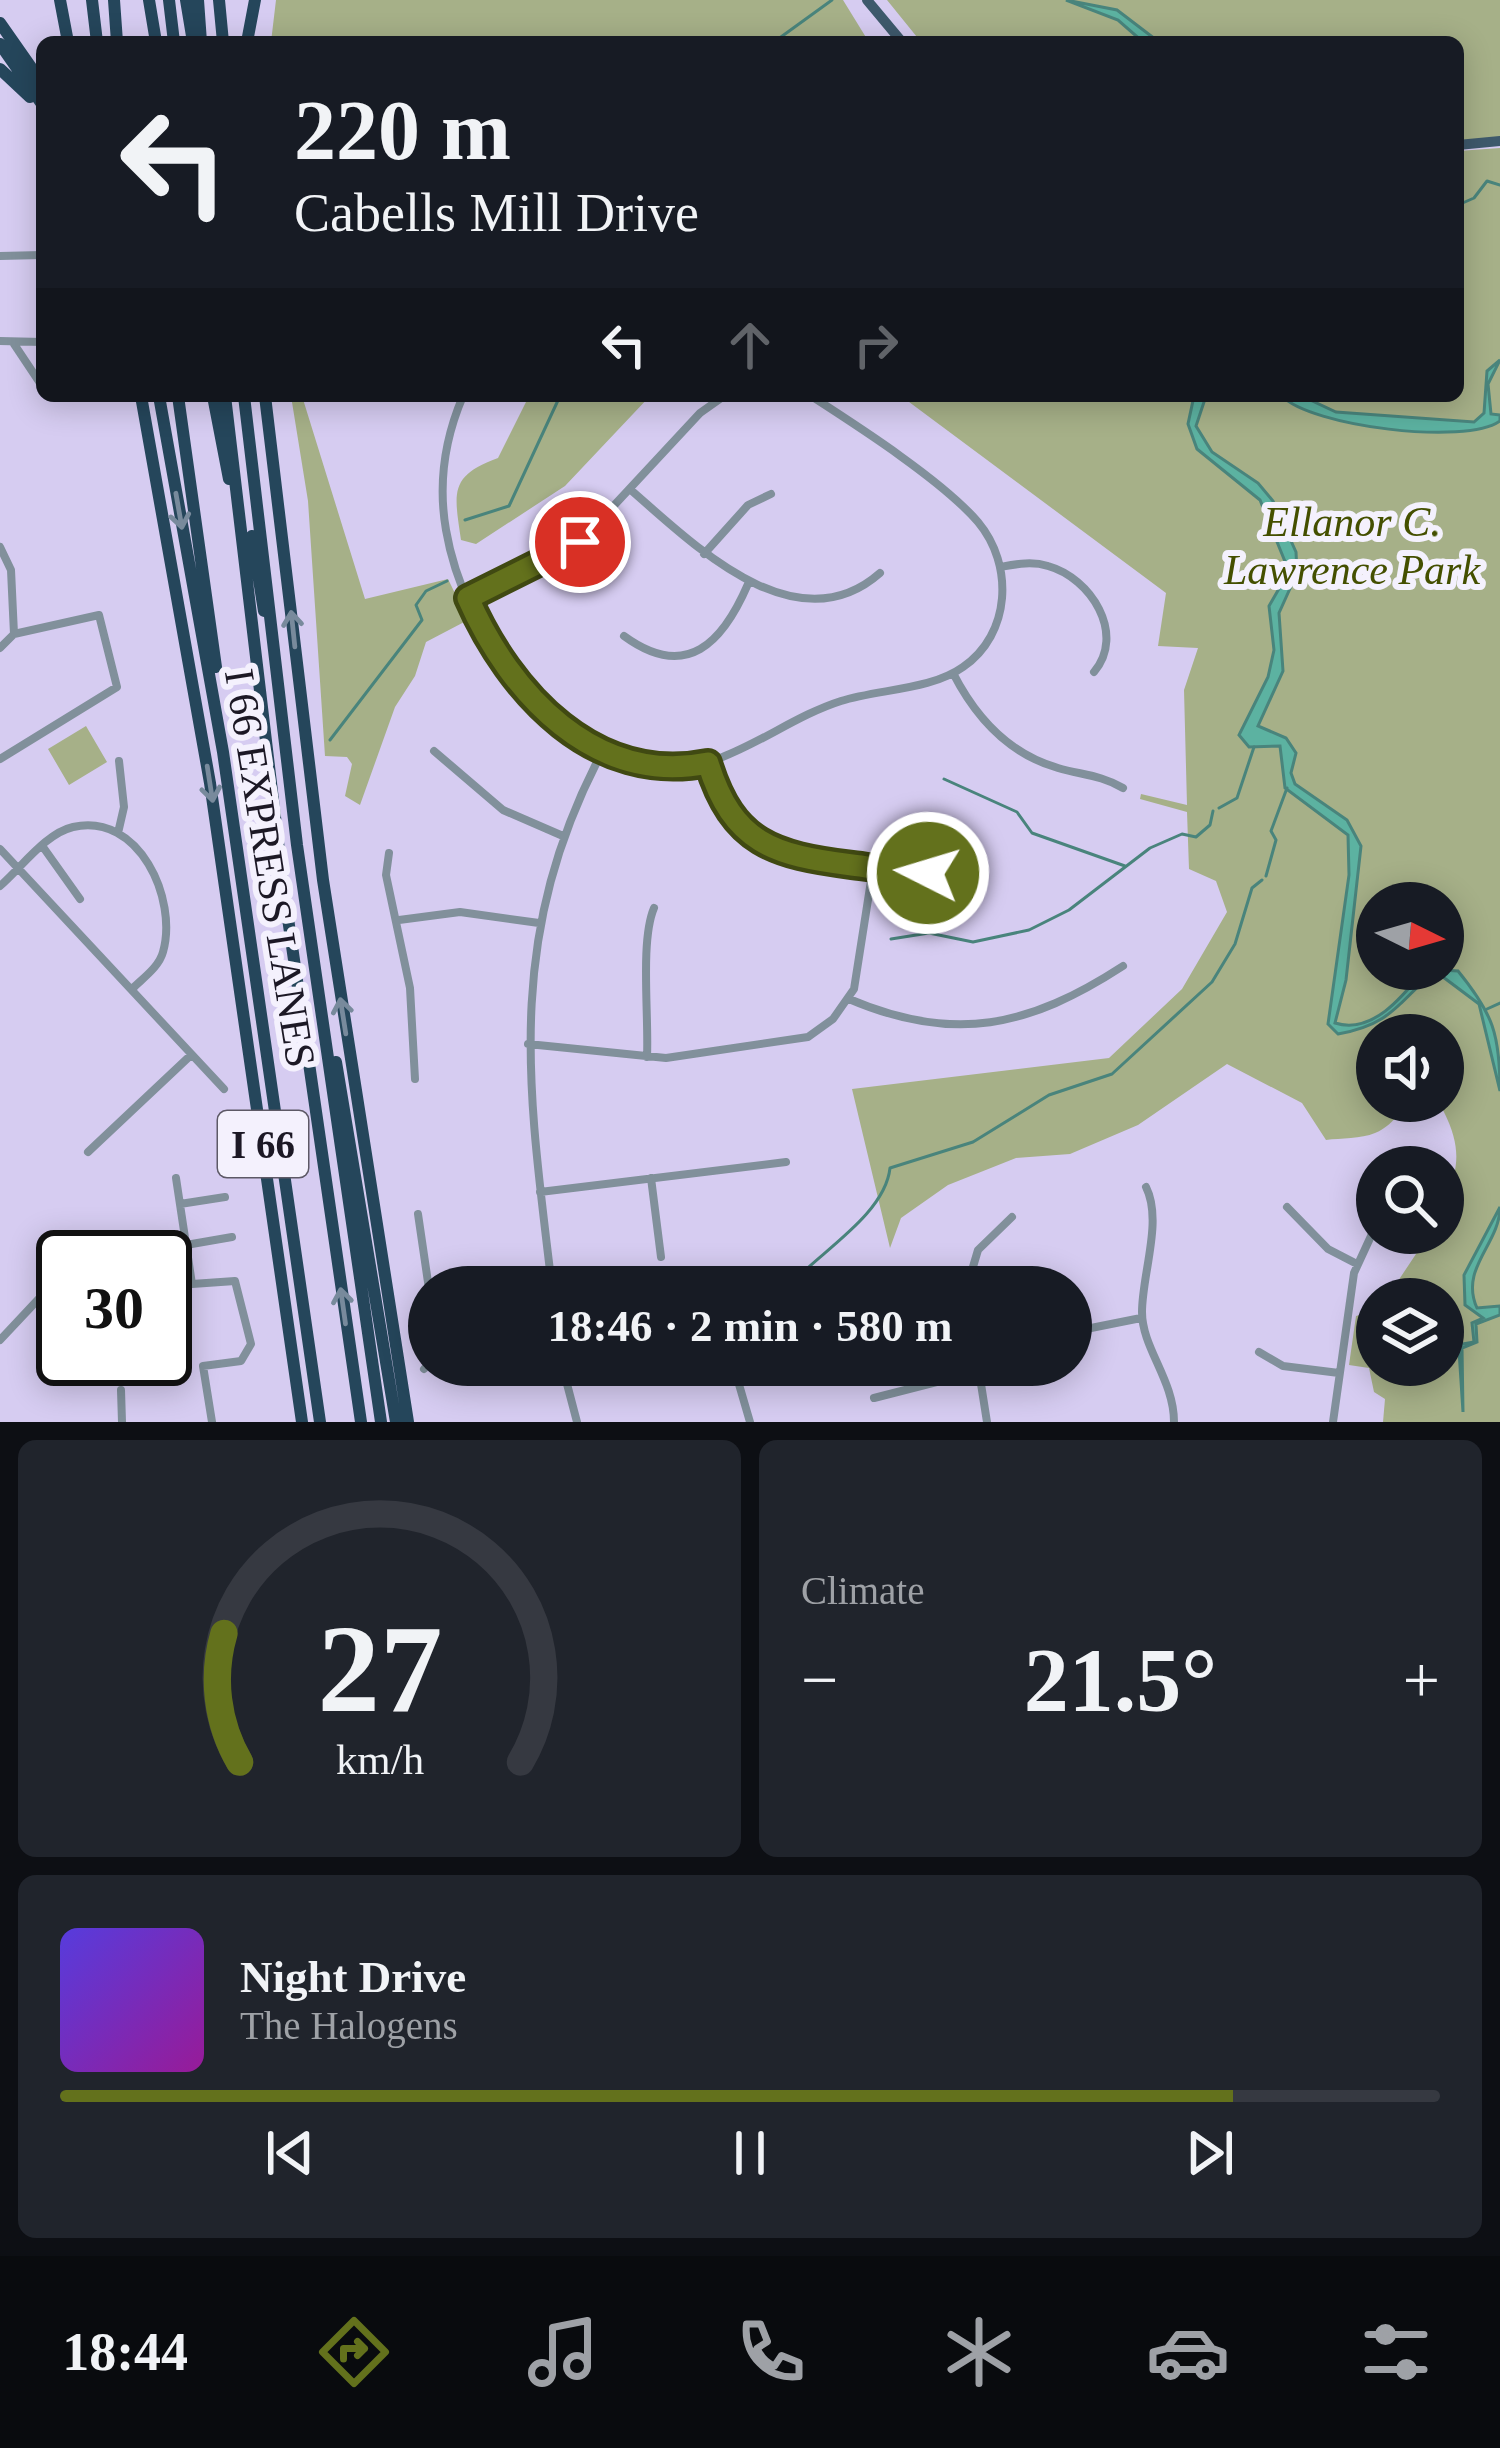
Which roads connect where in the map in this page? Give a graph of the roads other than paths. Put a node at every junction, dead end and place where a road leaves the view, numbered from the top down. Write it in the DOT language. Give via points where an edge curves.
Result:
graph roads {
  1 [pos="60,0"];
  2 [pos="92,0"];
  3 [pos="114,0"];
  4 [pos="149,0"];
  5 [pos="169,0"];
  6 [pos="186,0"];
  7 [pos="198,0"];
  8 [pos="219,0"];
  9 [pos="255,0"];
  10 [pos="867,0"];
  11 [pos="0,23"];
  12 [pos="67,36"];
  13 [pos="96,36"];
  14 [pos="117,36"];
  15 [pos="155,36"];
  16 [pos="174,36"];
  17 [pos="195,36"];
  18 [pos="197,36"];
  19 [pos="222,36"];
  20 [pos="248,36"];
  21 [pos="897,36"];
  22 [pos="0,44"];
  23 [pos="0,69"];
  24 [pos="36,74"];
  25 [pos="36,98"];
  26 [pos="36,102"];
  27 [pos="1500,141"];
  28 [pos="1464,144"];
  29 [pos="36,255"];
  30 [pos="0,256"];
  31 [pos="0,341"];
  32 [pos="36,342"];
  33 [pos="14,344"];
  34 [pos="36,377"];
  35 [pos="141,402"];
  36 [pos="160,402"];
  37 [pos="179,402"];
  38 [pos="214,402"];
  39 [pos="230,402"];
  40 [pos="230,402"];
  41 [pos="245,402"];
  42 [pos="266,402"];
  43 [pos="461,402"];
  44 [pos="716,402"];
  45 [pos="820,402"];
  46 [pos="632,491"];
  47 [pos="771,494"];
  48 [pos="0,547"];
  49 [pos="704,554"];
  50 [pos="1000,567"];
  51 [pos="880,574"];
  52 [pos="748,584"];
  53 [pos="249,586"];
  54 [pos="468,598"];
  55 [pos="0,627"];
  56 [pos="12,635"];
  57 [pos="624,636"];
  58 [pos="0,648"];
  59 [pos="276,664"];
  60 [pos="1094,672"];
  61 [pos="953,673"];
  62 [pos="434,751"];
  63 [pos="223,752"];
  64 [pos="601,754"];
  65 [pos="0,759"];
  66 [pos="119,761"];
  67 [pos="708,763"];
  68 [pos="1123,788"];
  69 [pos="118,833"];
  70 [pos="563,836"];
  71 [pos="43,847"];
  72 [pos="0,849"];
  73 [pos="389,853"];
  74 [pos="946,866"];
  75 [pos="873,868"];
  76 [pos="19,870"];
  77 [pos="0,886"];
  78 [pos="80,898"];
  79 [pos="654,908"];
  80 [pos="307,914"];
  81 [pos="399,920"];
  82 [pos="539,923"];
  83 [pos="1123,966"];
  84 [pos="133,988"];
  85 [pos="849,999"];
  86 [pos="528,1044"];
  87 [pos="190,1054"];
  88 [pos="647,1057"];
  89 [pos="415,1078"];
  90 [pos="224,1089"];
  91 [pos="88,1152"];
  92 [pos="786,1162"];
  93 [pos="176,1178"];
  94 [pos="651,1178"];
  95 [pos="1146,1187"];
  96 [pos="540,1192"];
  97 [pos="225,1197"];
  98 [pos="180,1204"];
  99 [pos="1287,1208"];
  100 [pos="418,1214"];
  101 [pos="1012,1217"];
  102 [pos="184,1230"];
  103 [pos="232,1238"];
  104 [pos="192,1244"];
  105 [pos="1362,1254"];
  106 [pos="661,1258"];
  107 [pos="1357,1264"];
  108 [pos="426,1266"];
  109 [pos="549,1266"];
  110 [pos="973,1266"];
  111 [pos="192,1284"];
  112 [pos="36,1302"];
  113 [pos="1142,1318"];
  114 [pos="1092,1328"];
  115 [pos="0,1340"];
  116 [pos="1259,1352"];
  117 [pos="1339,1373"];
  118 [pos="568,1386"];
  119 [pos="738,1386"];
  120 [pos="916,1386"];
  121 [pos="981,1386"];
  122 [pos="121,1390"];
  123 [pos="874,1398"];
  124 [pos="122,1422"];
  125 [pos="212,1422"];
  126 [pos="302,1422"];
  127 [pos="320,1422"];
  128 [pos="361,1422"];
  129 [pos="381,1422"];
  130 [pos="396,1422"];
  131 [pos="408,1422"];
  132 [pos="577,1422"];
  133 [pos="750,1422"];
  134 [pos="987,1422"];
  135 [pos="1174,1422"];
  136 [pos="1333,1422"];
  1 -- 12 [label="highway"];
  2 -- 13 [label="highway"];
  3 -- 14 [label="highway"];
  4 -- 15 [label="highway"];
  5 -- 16 [label="highway"];
  6 -- 17 [label="highway"];
  7 -- 18 [label="highway"];
  8 -- 19 [label="highway"];
  9 -- 20 [label="highway"];
  10 -- 21 [label="main road"];
  11 -- 24 [label="highway"];
  22 -- 25 [label="highway"];
  23 -- 26 [label="highway"];
  27 -- 28 [label="main road"];
  29 -- 30 [label="street"];
  31 -- 33 [label="street"];
  32 -- 33 [label="street"];
  33 -- 34 [label="street"];
  35 -- 126 [label="highway, I 66, one-way" via="217,824"];
  36 -- 63 [label="highway, I 66 EXPRESS LANES, one-way"];
  37 -- 63 [label="highway"];
  38 -- 53 [label="highway"];
  39 -- 53 [label="highway, I 66 EXPRESS LANES"];
  40 -- 59 [label="highway"];
  41 -- 59 [label="highway, I 66"];
  131 -- 42 [label="highway, one-way" via="326,898"];
  43 -- 54 [label="street" via="443,500"];
  44 -- 46 [label="street"];
  45 -- 50 [label="street" via="968,512"];
  46 -- 49 [label="street"];
  46 -- 54 [label="street" via="566,551"];
  47 -- 49 [label="street" via="748,505"];
  48 -- 56 [label="street" via="11,570"];
  49 -- 52 [label="street"];
  50 -- 60 [label="street" via="1042,564 1084,587 1107,630 1104,660"];
  50 -- 61 [label="street" via="994,631"];
  51 -- 52 [label="street" via="861,588 827,595"];
  52 -- 57 [label="street" via="726,630 703,649 648,651"];
  128 -- 53 [label="highway, I 66 EXPRESS LANES, one-way"];
  54 -- 64 [label="street" via="521,685"];
  55 -- 56 [label="street"];
  56 -- 58 [label="street"];
  56 -- 65 [label="street" via="99,615 117,687"];
  59 -- 80 [label="highway, I 66"];
  61 -- 67 [label="street" via="823,707"];
  61 -- 68 [label="street" via="978,716 1013,748"];
  62 -- 70 [label="street" via="502,810"];
  63 -- 127 [label="highway, I 66 EXPRESS LANES"];
  64 -- 67 [label="street" via="648,767"];
  64 -- 70 [label="street"];
  66 -- 69 [label="street"];
  67 -- 75 [label="street" via="727,810 759,842 801,858"];
  69 -- 71 [label="street" via="73,827"];
  69 -- 84 [label="street" via="151,865 165,932 158,963"];
  70 -- 82 [label="street"];
  71 -- 76 [label="street"];
  71 -- 78 [label="street"];
  72 -- 76 [label="street"];
  73 -- 81 [label="street" via="386,875"];
  74 -- 75 [label="street" via="922,874"];
  75 -- 85 [label="street"];
  76 -- 77 [label="street"];
  76 -- 84 [label="street"];
  79 -- 88 [label="street" via="645,936"];
  80 -- 129 [label="highway, I 66"];
  80 -- 130 [label="highway"];
  81 -- 82 [label="street" via="460,912"];
  81 -- 89 [label="street"];
  82 -- 86 [label="street"];
  83 -- 85 [label="street" via="1056,1007 962,1025 916,1024"];
  84 -- 87 [label="street"];
  85 -- 88 [label="street" via="796,1041"];
  86 -- 88 [label="street"];
  86 -- 96 [label="street"];
  87 -- 90 [label="street"];
  87 -- 91 [label="street"];
  92 -- 94 [label="street"];
  93 -- 98 [label="street"];
  94 -- 96 [label="street"];
  94 -- 106 [label="street"];
  95 -- 113 [label="street" via="1152,1212"];
  96 -- 109 [label="street"];
  97 -- 98 [label="street"];
  98 -- 102 [label="street"];
  99 -- 107 [label="street" via="1328,1249"];
  100 -- 108 [label="street"];
  101 -- 110 [label="street" via="978,1250"];
  103 -- 104 [label="street"];
  105 -- 107 [label="street"];
  107 -- 117 [label="street"];
  111 -- 125 [label="street" via="235,1281 251,1344 241,1361 203,1366"];
  112 -- 115 [label="street"];
  113 -- 114 [label="street"];
  113 -- 135 [label="street" via="1166,1374"];
  116 -- 117 [label="street" via="1283,1366"];
  117 -- 136 [label="street"];
  118 -- 132 [label="street"];
  119 -- 133 [label="street"];
  120 -- 123 [label="street"];
  121 -- 134 [label="street"];
  122 -- 124 [label="street"];
}
